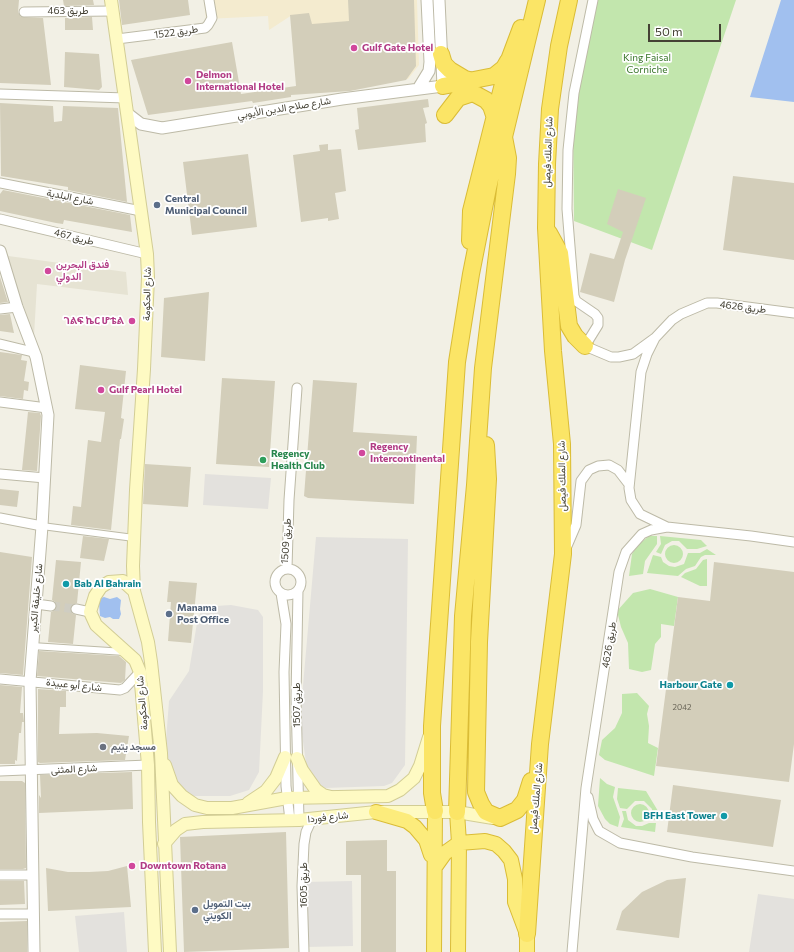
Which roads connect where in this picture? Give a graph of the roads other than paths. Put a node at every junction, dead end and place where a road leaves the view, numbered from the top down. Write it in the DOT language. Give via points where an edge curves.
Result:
graph roads {
  1 [pos="209,0"];
  2 [pos="427,0"];
  3 [pos="439,0"];
  4 [pos="532,0"];
  5 [pos="537,0"];
  6 [pos="569,0"];
  7 [pos="594,0"];
  8 [pos="112,6"];
  9 [pos="24,12"];
  10 [pos="117,39"];
  11 [pos="441,54"];
  12 [pos="509,60"];
  13 [pos="473,80"];
  14 [pos="443,86"];
  15 [pos="418,89"];
  16 [pos="0,94"];
  17 [pos="126,98"];
  18 [pos="128,114"];
  19 [pos="445,115"];
  20 [pos="494,115"];
  21 [pos="504,137"];
  22 [pos="0,183"];
  23 [pos="141,211"];
  24 [pos="0,219"];
  25 [pos="546,228"];
  26 [pos="0,251"];
  27 [pos="147,254"];
  28 [pos="471,274"];
  29 [pos="17,307"];
  30 [pos="0,310"];
  31 [pos="794,314"];
  32 [pos="655,338"];
  33 [pos="0,344"];
  34 [pos="585,346"];
  35 [pos="33,352"];
  36 [pos="483,368"];
  37 [pos="297,388"];
  38 [pos="0,402"];
  39 [pos="47,408"];
  40 [pos="0,474"];
  41 [pos="45,478"];
  42 [pos="628,483"];
  43 [pos="0,518"];
  44 [pos="42,526"];
  45 [pos="667,527"];
  46 [pos="134,538"];
  47 [pos="794,542"];
  48 [pos="563,554"];
  49 [pos="286,569"];
  50 [pos="134,590"];
  51 [pos="298,590"];
  52 [pos="281,593"];
  53 [pos="36,604"];
  54 [pos="52,606"];
  55 [pos="76,609"];
  56 [pos="90,612"];
  57 [pos="32,646"];
  58 [pos="128,653"];
  59 [pos="140,672"];
  60 [pos="0,679"];
  61 [pos="30,681"];
  62 [pos="432,726"];
  63 [pos="540,744"];
  64 [pos="161,753"];
  65 [pos="291,758"];
  66 [pos="148,765"];
  67 [pos="0,771"];
  68 [pos="30,771"];
  69 [pos="586,788"];
  70 [pos="334,797"];
  71 [pos="292,798"];
  72 [pos="232,808"];
  73 [pos="376,812"];
  74 [pos="435,812"];
  75 [pos="457,812"];
  76 [pos="500,818"];
  77 [pos="312,819"];
  78 [pos="294,820"];
  79 [pos="459,843"];
  80 [pos="164,844"];
  81 [pos="435,867"];
  82 [pos="794,871"];
  83 [pos="32,875"];
  84 [pos="0,876"];
  85 [pos="0,914"];
  86 [pos="33,914"];
  87 [pos="527,934"];
  88 [pos="172,949"];
  89 [pos="34,952"];
  90 [pos="155,952"];
  91 [pos="304,952"];
  92 [pos="434,952"];
  93 [pos="458,952"];
  94 [pos="527,952"];
  95 [pos="572,952"];
  1 -- 10 [label="street, طريق 1522" via="212,18 205,28"];
  2 -- 15 [label="street" via="430,62 429,71"];
  3 -- 11 [label="street"];
  4 -- 12 [label="highway"];
  5 -- 21 [label="highway"];
  6 -- 25 [label="highway, شارع الملك فيصل" via="550,109"];
  7 -- 34 [label="street, شارع الملك فيصل" via="570,118 568,150 569,234 574,299 598,318 598,325"];
  8 -- 9 [label="street, طريق 463"];
  8 -- 10 [label="main road, شارع الحكومة"];
  10 -- 17 [label="main road, شارع الحكومة"];
  11 -- 13 [label="highway" via="444,64 450,70 465,79"];
  11 -- 14 [label="street"];
  12 -- 13 [label="highway" via="500,73"];
  12 -- 20 [label="highway"];
  13 -- 14 [label="highway"];
  14 -- 15 [label="street, شارع صلاح الدين الأيوبي"];
  15 -- 18 [label="street, شارع صلاح الدين الأيوبي" via="162,128 140,124"];
  16 -- 17 [label="street"];
  17 -- 18 [label="main road, شارع الحكومة"];
  18 -- 23 [label="main road, شارع الحكومة"];
  19 -- 20 [label="highway" via="458,98 473,93 486,100"];
  20 -- 28 [label="highway" via="471,211"];
  21 -- 28 [label="highway" via="490,181"];
  21 -- 36 [label="highway" via="508,158 507,174"];
  22 -- 23 [label="street, شارع البلدية"];
  23 -- 27 [label="main road, شارع الحكومة"];
  24 -- 27 [label="street, طريق 467"];
  25 -- 34 [label="highway" via="560,253 569,326 574,336"];
  25 -- 48 [label="highway, شارع الملك فيصل" via="553,351 562,444"];
  26 -- 29 [label="street, شارع خليفة الكبير"];
  27 -- 46 [label="main road, شارع الحكومة" via="144,368"];
  28 -- 62 [label="highway" via="457,362"];
  29 -- 30 [label="street"];
  29 -- 35 [label="street, شارع خليفة الكبير"];
  31 -- 32 [label="street, طريق 4626" via="717,303 707,304 681,314"];
  32 -- 34 [label="street, طريق 4626" via="633,354 619,357 611,357"];
  32 -- 42 [label="street, طريق 4626" via="641,372"];
  33 -- 35 [label="street"];
  35 -- 39 [label="street, شارع خليفة الكبير"];
  36 -- 75 [label="highway" via="463,616"];
  36 -- 76 [label="highway" via="488,479 479,642 476,792 486,812"];
  37 -- 49 [label="street, طريق 1509"];
  38 -- 39 [label="street"];
  39 -- 41 [label="street, شارع خليفة الكبير"];
  40 -- 41 [label="street"];
  41 -- 44 [label="street, شارع خليفة الكبير"];
  42 -- 45 [label="street, طريق 4626" via="636,510 645,518"];
  42 -- 48 [label="street, طريق 4626" via="618,470 609,465 589,470 581,481 576,525"];
  43 -- 44 [label="street"];
  44 -- 46 [label="street"];
  44 -- 53 [label="street, شارع خليفة الكبير"];
  45 -- 47 [label="street, طريق 4626"];
  45 -- 69 [label="street, طريق 4626" via="642,534 630,545 620,565"];
  46 -- 50 [label="main road, شارع الحكومة"];
  48 -- 63 [label="highway, شارع الملك فيصل"];
  49 -- 51 [label="street" via="299,574 301,582"];
  49 -- 52 [label="street" via="278,573 275,580 276,587"];
  50 -- 56 [label="main road" via="123,581 109,582 101,587 95,596"];
  50 -- 64 [label="main road, شارع الحكومة" via="152,662"];
  51 -- 52 [label="street" via="288,595"];
  51 -- 65 [label="street, طريق 1507"];
  52 -- 65 [label="street, طريق 1507" via="286,624 284,672"];
  53 -- 54 [label="street"];
  53 -- 57 [label="street, شارع خليفة الكبير"];
  55 -- 56 [label="street"];
  56 -- 58 [label="main road, شارع الحكومة" via="99,628"];
  57 -- 58 [label="street"];
  57 -- 61 [label="street, شارع خليفة الكبير"];
  58 -- 59 [label="main road, شارع الحكومة" via="135,660"];
  59 -- 61 [label="street, شارع أبو عبيدة" via="126,688 120,690"];
  59 -- 66 [label="main road, شارع الحكومة"];
  60 -- 61 [label="street, شارع أبو عبيدة"];
  61 -- 68 [label="street, شارع خليفة الكبير"];
  62 -- 70 [label="main road, شارع فوردا" via="420,766 414,778 400,790 388,796"];
  62 -- 74 [label="highway" via="432,793"];
  63 -- 76 [label="highway" via="531,784 524,800 517,810"];
  63 -- 87 [label="highway, شارع الملك فيصل"];
  64 -- 72 [label="main road, شارع فوردا" via="172,785 182,796 195,805 206,808"];
  64 -- 80 [label="main road, شارع الحكومة"];
  65 -- 70 [label="main road" via="316,790"];
  65 -- 71 [label="street, طريق 1507"];
  65 -- 72 [label="main road" via="266,791 253,800"];
  66 -- 68 [label="street, شارع المثنى"];
  66 -- 90 [label="main road, شارع الحكومة"];
  67 -- 68 [label="street, شارع المثنى"];
  68 -- 83 [label="street, شارع خليفة الكبير"];
  69 -- 82 [label="street, طريق 4626" via="592,819 599,831 620,843 692,857"];
  69 -- 95 [label="street, طريق 4626"];
  70 -- 71 [label="main road, شارع فوردا"];
  71 -- 72 [label="main road, شارع فوردا"];
  71 -- 78 [label="street, طريق 1507"];
  73 -- 74 [label="main road, شارع فوردا"];
  73 -- 77 [label="main road, شارع فوردا"];
  73 -- 81 [label="highway" via="407,821 415,827 426,840"];
  74 -- 75 [label="main road, شارع فوردا"];
  74 -- 81 [label="highway"];
  75 -- 76 [label="main road, شارع فوردا"];
  75 -- 79 [label="highway"];
  77 -- 78 [label="main road, شارع فوردا"];
  77 -- 91 [label="street, طريق 1605" via="304,844"];
  78 -- 80 [label="main road, شارع فوردا" via="185,824"];
  79 -- 81 [label="highway" via="445,853"];
  79 -- 87 [label="highway" via="473,840 496,844 511,860 515,879 515,902"];
  79 -- 93 [label="highway"];
  80 -- 88 [label="main road, شارع الحكومة"];
  81 -- 92 [label="highway"];
  83 -- 84 [label="street"];
  83 -- 86 [label="street, شارع خليفة الكبير"];
  85 -- 86 [label="street"];
  86 -- 89 [label="street, شارع خليفة الكبير"];
  87 -- 94 [label="highway, شارع الملك فيصل"];
}
